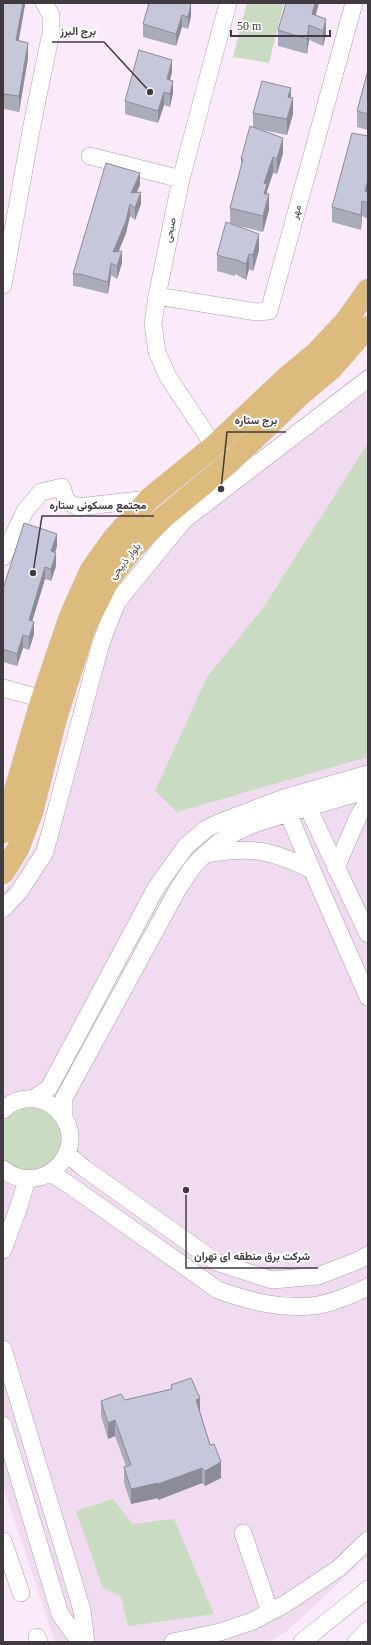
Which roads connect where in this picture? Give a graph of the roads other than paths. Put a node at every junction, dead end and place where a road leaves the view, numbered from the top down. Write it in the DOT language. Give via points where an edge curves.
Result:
graph roads {
  1 [pos="44,3"];
  2 [pos="228,3"];
  3 [pos="354,3"];
  4 [pos="90,156"];
  5 [pos="181,179"];
  6 [pos="3,285"];
  7 [pos="368,290"];
  8 [pos="157,296"];
  9 [pos="368,327"];
  10 [pos="368,379"];
  11 [pos="214,446"];
  12 [pos="229,463"];
  13 [pos="149,499"];
  14 [pos="3,557"];
  15 [pos="3,688"];
  16 [pos="42,699"];
  17 [pos="368,774"];
  18 [pos="368,790"];
  19 [pos="305,800"];
  20 [pos="368,801"];
  21 [pos="286,805"];
  22 [pos="3,832"];
  23 [pos="206,854"];
  24 [pos="336,868"];
  25 [pos="312,870"];
  26 [pos="3,873"];
  27 [pos="3,909"];
  28 [pos="368,934"];
  29 [pos="368,997"];
  30 [pos="33,1099"];
  31 [pos="3,1110"];
  32 [pos="64,1118"];
  33 [pos="67,1154"];
  34 [pos="3,1171"];
  35 [pos="51,1173"];
  36 [pos="27,1179"];
  37 [pos="3,1250"];
  38 [pos="368,1255"];
  39 [pos="368,1287"];
  40 [pos="3,1349"];
  41 [pos="3,1425"];
  42 [pos="243,1534"];
  43 [pos="368,1540"];
  44 [pos="3,1541"];
  45 [pos="368,1589"];
  46 [pos="21,1593"];
  47 [pos="270,1612"];
  48 [pos="368,1630"];
  49 [pos="80,1642"];
  50 [pos="86,1642"];
  51 [pos="173,1642"];
  52 [pos="302,1642"];
  53 [pos="356,1642"];
  1 -- 6 [label="street" via="51,15 51,33"];
  2 -- 5 [label="street, صبحی"];
  3 -- 8 [label="street, مهر" via="269,311 256,312"];
  4 -- 5 [label="street"];
  5 -- 8 [label="street, صبحی"];
  7 -- 11 [label="main road, بلوار ذبیحی" via="346,321 316,353"];
  8 -- 11 [label="street, صبحی" via="153,324 157,352 168,377"];
  9 -- 12 [label="main road, بلوار ذبیحی" via="331,369"];
  10 -- 27 [label="street" via="184,520 117,602 101,643 45,852 19,892"];
  11 -- 12 [label="main road"];
  11 -- 13 [label="main road, بلوار ذبیحی"];
  12 -- 26 [label="main road, بلوار ذبیحی" via="164,517 133,548 109,580 85,627 56,718 32,812 18,849"];
  13 -- 14 [label="street" via="78,507 66,501 62,487 41,492 25,511"];
  13 -- 16 [label="main road, بلوار ذبیحی" via="113,539 91,570 70,617"];
  15 -- 16 [label="street"];
  16 -- 22 [label="main road, بلوار ذبیحی"];
  17 -- 19 [label="street"];
  18 -- 19 [label="street"];
  19 -- 21 [label="street"];
  19 -- 24 [label="street"];
  20 -- 24 [label="street" via="358,817"];
  21 -- 23 [label="street" via="219,842"];
  21 -- 25 [label="street"];
  21 -- 30 [label="street" via="218,823 200,833 186,846 156,888 49,1088"];
  23 -- 25 [label="street" via="233,849 258,850 286,858"];
  23 -- 32 [label="street" via="192,868 178,889 64,1098"];
  24 -- 28 [label="street"];
  25 -- 29 [label="street"];
  30 -- 31 [label="street" via="20,1100"];
  30 -- 32 [label="street" via="56,1108"];
  32 -- 33 [label="street" via="69,1129 70,1142"];
  33 -- 35 [label="street"];
  33 -- 38 [label="street" via="216,1262 272,1280 318,1276"];
  34 -- 36 [label="street"];
  35 -- 36 [label="street"];
  35 -- 39 [label="street" via="218,1290 267,1305 313,1306"];
  36 -- 37 [label="street"];
  40 -- 50 [label="street" via="82,1610"];
  41 -- 49 [label="street" via="60,1614"];
  42 -- 47 [label="street"];
  43 -- 47 [label="street" via="339,1568"];
  44 -- 46 [label="street"];
  45 -- 52 [label="street"];
  47 -- 51 [label="street" via="253,1621 220,1632"];
  48 -- 53 [label="street"];
}
